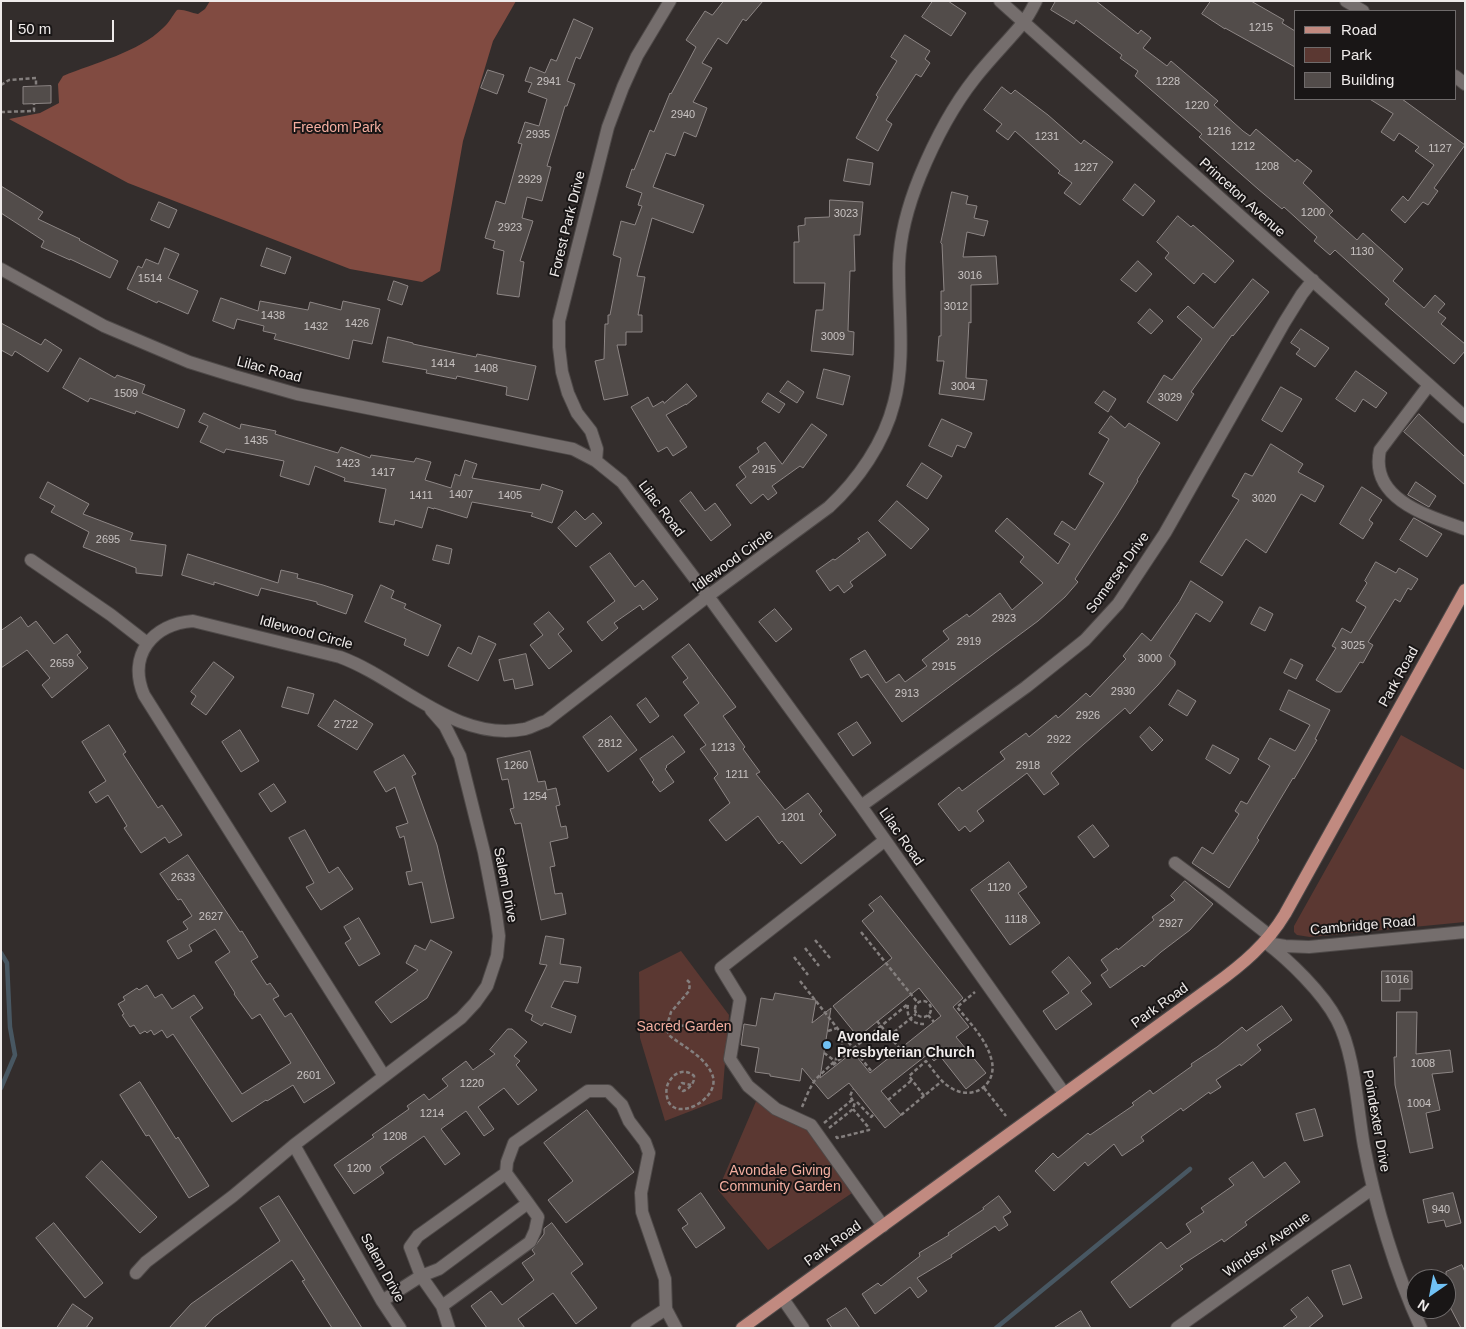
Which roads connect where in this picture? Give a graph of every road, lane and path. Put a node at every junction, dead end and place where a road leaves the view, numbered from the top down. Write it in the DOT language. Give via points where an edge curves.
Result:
graph roads {
  1 [pos="670,1"];
  2 [pos="1000,1"];
  3 [pos="1036,1"];
  4 [pos="1346,1"];
  5 [pos="1361,10"];
  6 [pos="1024,22"];
  7 [pos="1,85"];
  8 [pos="36,86"];
  9 [pos="34,104"];
  10 [pos="1,112"];
  11 [pos="1,269"];
  12 [pos="1313,280"];
  13 [pos="1429,385"];
  14 [pos="1465,417"];
  15 [pos="596,461"];
  16 [pos="1465,529"];
  17 [pos="31,560"];
  18 [pos="1464,592"];
  19 [pos="708,596"];
  20 [pos="147,643"];
  21 [pos="422,701"];
  22 [pos="861,806"];
  23 [pos="884,841"];
  24 [pos="1175,863"];
  25 [pos="861,932"];
  26 [pos="1465,932"];
  27 [pos="1267,939"];
  28 [pos="815,940"];
  29 [pos="805,948"];
  30 [pos="794,957"];
  31 [pos="830,958"];
  32 [pos="819,966"];
  33 [pos="808,975"];
  34 [pos="687,980"];
  35 [pos="800,981"];
  36 [pos="975,992"];
  37 [pos="918,1003"];
  38 [pos="916,1014"];
  39 [pos="928,1015"];
  40 [pos="910,1019"];
  41 [pos="877,1021"];
  42 [pos="934,1022"];
  43 [pos="667,1024"];
  44 [pos="924,1024"];
  45 [pos="881,1026"];
  46 [pos="837,1028"];
  47 [pos="728,1031"];
  48 [pos="828,1031"];
  49 [pos="840,1032"];
  50 [pos="889,1036"];
  51 [pos="853,1048"];
  52 [pos="900,1050"];
  53 [pos="824,1053"];
  54 [pos="835,1061"];
  55 [pos="833,1065"];
  56 [pos="872,1072"];
  57 [pos="384,1076"];
  58 [pos="912,1080"];
  59 [pos="942,1081"];
  60 [pos="691,1085"];
  61 [pos="984,1088"];
  62 [pos="854,1089"];
  63 [pos="1064,1093"];
  64 [pos="924,1096"];
  65 [pos="862,1100"];
  66 [pos="888,1100"];
  67 [pos="855,1101"];
  68 [pos="801,1108"];
  69 [pos="853,1109"];
  70 [pos="874,1114"];
  71 [pos="901,1115"];
  72 [pos="1006,1116"];
  73 [pos="829,1128"];
  74 [pos="294,1145"];
  75 [pos="506,1173"];
  76 [pos="1374,1188"];
  77 [pos="528,1203"];
  78 [pos="883,1226"];
  79 [pos="136,1273"];
  80 [pos="421,1276"];
  81 [pos="782,1299"];
  82 [pos="382,1300"];
  83 [pos="442,1306"];
  84 [pos="666,1309"];
  85 [pos="400,1328"];
  86 [pos="448,1328"];
  87 [pos="637,1328"];
  88 [pos="676,1328"];
  89 [pos="742,1328"];
  90 [pos="803,1328"];
  91 [pos="1178,1328"];
  92 [pos="1421,1328"];
  1 -- 15 [label="street, Forest Park Drive" via="637,56 608,127 559,321 562,372 577,413 591,431 598,449"];
  2 -- 6 [label="street, Princeton Avenue"];
  3 -- 6 [label="street, Idlewood Circle"];
  4 -- 5 [label="street"];
  6 -- 12 [label="street, Princeton Avenue"];
  6 -- 19 [label="street, Idlewood Circle" via="975,78 953,110 919,178 905,225 899,262 900,362 897,390 878,444 846,492 829,508"];
  7 -- 8 [label="path" via="10,80 36,78"];
  9 -- 10 [label="path" via="34,112"];
  11 -- 15 [label="street, Lilac Road" via="104,326 189,362 297,394 573,449"];
  12 -- 13 [label="street, Princeton Avenue"];
  12 -- 22 [label="street, Somerset Drive" via="1284,323 1165,533 1118,604 1085,640 1026,687"];
  13 -- 14 [label="street, Princeton Avenue"];
  13 -- 16 [label="street" via="1380,450 1381,479 1392,494 1428,516"];
  15 -- 19 [label="street, Lilac Road" via="622,482"];
  17 -- 20 [label="street"];
  18 -- 27 [label="main road, Park Road" via="1285,914"];
  19 -- 21 [label="street, Idlewood Circle" via="546,720 527,728 488,730 463,723"];
  19 -- 22 [label="street, Lilac Road"];
  20 -- 21 [label="street, Idlewood Circle" via="165,627 193,621 340,656"];
  20 -- 57 [label="street" via="139,667 144,694"];
  21 -- 57 [label="street, Salem Drive" via="445,726 460,756 496,914 497,956 487,986 461,1018"];
  22 -- 23 [label="street, Lilac Road"];
  23 -- 63 [label="street, Lilac Road"];
  23 -- 78 [label="street" via="721,968 740,999 730,1059 748,1086 776,1108 811,1125"];
  24 -- 27 [label="street, Poindexter Drive" via="1218,895"];
  25 -- 37 [label="path"];
  26 -- 27 [label="street, Cambridge Road" via="1309,947 1285,946"];
  27 -- 63 [label="main road, Park Road" via="1234,971"];
  27 -- 76 [label="street, Poindexter Drive" via="1333,1012 1342,1030"];
  28 -- 31 [label="path"];
  29 -- 32 [label="path"];
  30 -- 33 [label="path"];
  34 -- 43 [label="path" via="690,982 688,991 671,1012"];
  35 -- 46 [label="path"];
  36 -- 61 [label="path" via="957,1007 987,1047 992,1059 992,1076"];
  37 -- 38 [label="path"];
  37 -- 39 [label="path" via="928,1003 931,1010"];
  38 -- 39 [label="path" via="923,1018"];
  38 -- 40 [label="path"];
  39 -- 42 [label="path"];
  40 -- 44 [label="path"];
  40 -- 45 [label="path" via="908,1004"];
  40 -- 50 [label="path"];
  41 -- 45 [label="path"];
  43 -- 47 [label="path"];
  43 -- 60 [label="path" via="670,1036 706,1064 714,1080 714,1088 702,1101 689,1108 673,1108 666,1089 668,1082 680,1072 689,1072 694,1076"];
  45 -- 50 [label="path"];
  45 -- 51 [label="path"];
  46 -- 48 [label="path"];
  46 -- 49 [label="path"];
  49 -- 51 [label="path"];
  49 -- 54 [label="path" via="841,1049"];
  50 -- 52 [label="path"];
  51 -- 55 [label="path"];
  51 -- 56 [label="path"];
  53 -- 54 [label="path"];
  54 -- 55 [label="path"];
  55 -- 68 [label="path" via="815,1080"];
  57 -- 74 [label="street, Salem Drive"];
  58 -- 59 [label="path" via="909,1076 926,1061"];
  58 -- 64 [label="path"];
  58 -- 66 [label="path"];
  59 -- 61 [label="path" via="960,1092"];
  59 -- 64 [label="path"];
  61 -- 72 [label="path"];
  62 -- 67 [label="path" via="850,1096"];
  63 -- 78 [label="main road, Park Road"];
  64 -- 71 [label="path"];
  65 -- 67 [label="path"];
  67 -- 69 [label="path"];
  67 -- 70 [label="path" via="870,1117"];
  67 -- 73 [label="path" via="824,1122"];
  69 -- 73 [label="path"];
  69 -- 73 [label="path" via="869,1130 837,1138"];
  74 -- 79 [label="street, Salem Drive"];
  74 -- 82 [label="street, Salem Drive"];
  75 -- 77 [label="street"];
  75 -- 80 [label="street" via="418,1236 410,1247"];
  75 -- 84 [label="street" via="506,1162 514,1143 588,1091 608,1091 622,1105 629,1121 646,1142 649,1153 641,1193 642,1212 665,1278"];
  76 -- 91 [label="street, Windsor Avenue"];
  76 -- 92 [label="street, Poindexter Drive" via="1396,1264"];
  77 -- 80 [label="street" via="440,1269"];
  77 -- 83 [label="street" via="538,1217 530,1242"];
  78 -- 81 [label="main road, Park Road"];
  80 -- 82 [label="street"];
  80 -- 83 [label="street"];
  81 -- 89 [label="main road, Park Road"];
  81 -- 90 [label="street"];
  82 -- 85 [label="street, Salem Drive"];
  83 -- 86 [label="street"];
  84 -- 87 [label="street"];
  84 -- 88 [label="street"];
}
